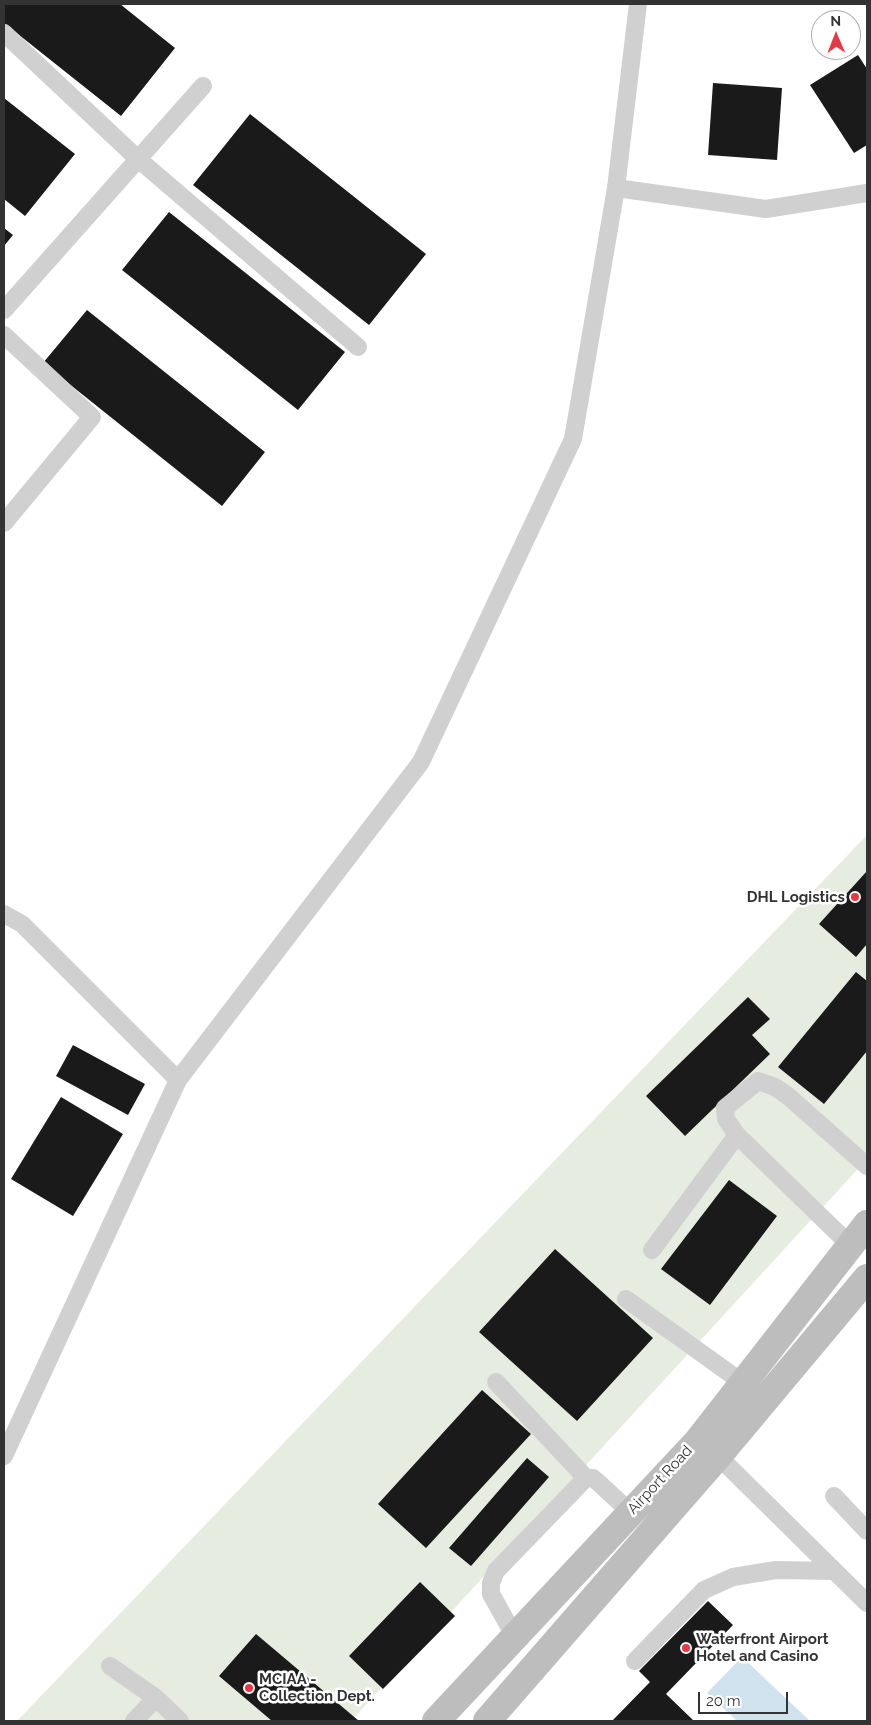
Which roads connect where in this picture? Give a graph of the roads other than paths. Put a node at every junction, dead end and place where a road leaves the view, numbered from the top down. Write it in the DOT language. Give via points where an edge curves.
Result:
graph roads {
  1 [pos="638,4"];
  2 [pos="4,33"];
  3 [pos="203,86"];
  4 [pos="138,159"];
  5 [pos="616,188"];
  6 [pos="867,193"];
  7 [pos="4,310"];
  8 [pos="4,335"];
  9 [pos="358,347"];
  10 [pos="4,523"];
  11 [pos="4,914"];
  12 [pos="178,1080"];
  13 [pos="737,1135"];
  14 [pos="867,1166"];
  15 [pos="867,1224"];
  16 [pos="850,1245"];
  17 [pos="652,1250"];
  18 [pos="867,1278"];
  19 [pos="626,1299"];
  20 [pos="496,1382"];
  21 [pos="742,1383"];
  22 [pos="708,1449"];
  23 [pos="4,1456"];
  24 [pos="586,1478"];
  25 [pos="834,1496"];
  26 [pos="630,1512"];
  27 [pos="867,1531"];
  28 [pos="835,1571"];
  29 [pos="867,1603"];
  30 [pos="515,1637"];
  31 [pos="635,1660"];
  32 [pos="110,1666"];
  33 [pos="156,1698"];
  34 [pos="134,1721"];
  35 [pos="180,1721"];
  36 [pos="436,1721"];
  37 [pos="487,1721"];
  1 -- 5 [label="lane"];
  2 -- 4 [label="lane"];
  3 -- 4 [label="lane"];
  4 -- 7 [label="lane"];
  4 -- 9 [label="lane"];
  5 -- 6 [label="lane" via="766,209"];
  5 -- 12 [label="lane" via="573,439 421,762"];
  8 -- 10 [label="lane" via="92,418"];
  11 -- 12 [label="lane" via="22,924"];
  12 -- 23 [label="lane"];
  13 -- 14 [label="lane" via="726,1119 726,1108 758,1082 775,1087 788,1096"];
  13 -- 16 [label="lane"];
  13 -- 17 [label="lane"];
  15 -- 16 [label="street, Airport Road"];
  16 -- 21 [label="street, Airport Road"];
  18 -- 22 [label="street, Airport Road"];
  19 -- 21 [label="lane"];
  20 -- 24 [label="lane"];
  21 -- 22 [label="street, Airport Road"];
  22 -- 26 [label="street, Airport Road"];
  22 -- 28 [label="lane"];
  22 -- 37 [label="street, Airport Road"];
  24 -- 26 [label="lane" via="593,1478"];
  24 -- 30 [label="lane" via="493,1577 491,1594"];
  25 -- 27 [label="lane"];
  26 -- 30 [label="street, Airport Road"];
  28 -- 29 [label="lane"];
  28 -- 31 [label="lane" via="776,1570 733,1578 704,1590"];
  30 -- 36 [label="street, Airport Road"];
  32 -- 33 [label="lane"];
  33 -- 34 [label="lane"];
  33 -- 35 [label="lane"];
}
